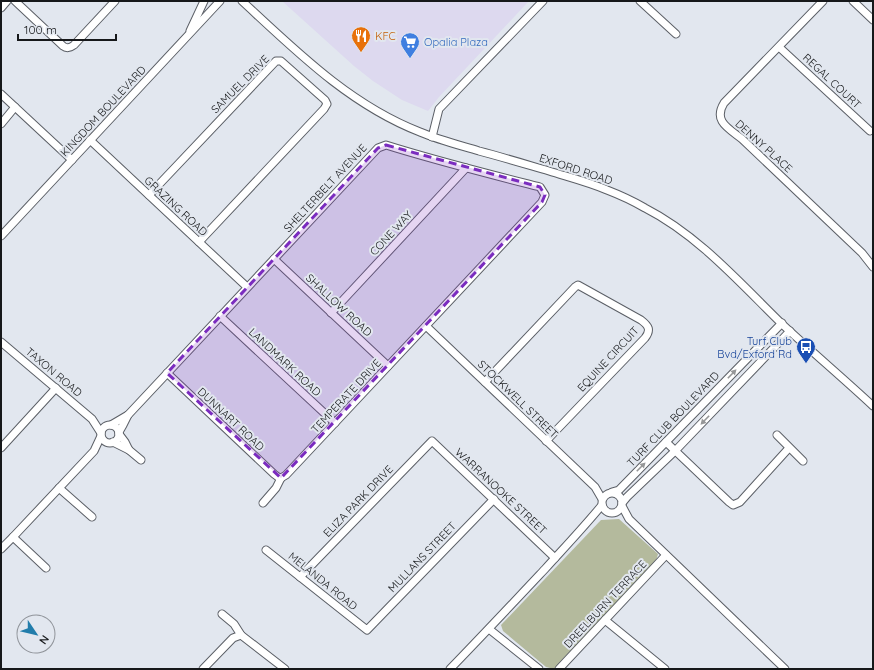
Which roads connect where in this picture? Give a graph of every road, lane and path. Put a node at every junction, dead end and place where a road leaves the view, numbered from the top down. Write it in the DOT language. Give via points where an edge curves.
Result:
graph roads {
  1 [pos="7,1"];
  2 [pos="15,1"];
  3 [pos="115,1"];
  4 [pos="204,1"];
  5 [pos="220,1"];
  6 [pos="242,1"];
  7 [pos="543,1"];
  8 [pos="641,1"];
  9 [pos="823,1"];
  10 [pos="856,2"];
  11 [pos="249,4"];
  12 [pos="1,8"];
  13 [pos="873,20"];
  14 [pos="676,34"];
  15 [pos="187,36"];
  16 [pos="779,47"];
  17 [pos="1,94"];
  18 [pos="15,107"];
  19 [pos="1,124"];
  20 [pos="870,131"];
  21 [pos="432,136"];
  22 [pos="90,140"];
  23 [pos="72,160"];
  24 [pos="466,168"];
  25 [pos="149,195"];
  26 [pos="1,236"];
  27 [pos="200,242"];
  28 [pos="274,259"];
  29 [pos="873,267"];
  30 [pos="247,287"];
  31 [pos="331,313"];
  32 [pos="220,316"];
  33 [pos="782,323"];
  34 [pos="426,326"];
  35 [pos="790,331"];
  36 [pos="1,343"];
  37 [pos="388,366"];
  38 [pos="167,373"];
  39 [pos="485,382"];
  40 [pos="56,388"];
  41 [pos="872,402"];
  42 [pos="128,415"];
  43 [pos="92,419"];
  44 [pos="335,424"];
  45 [pos="110,425"];
  46 [pos="119,433"];
  47 [pos="101,434"];
  48 [pos="776,435"];
  49 [pos="432,441"];
  50 [pos="546,441"];
  51 [pos="666,442"];
  52 [pos="111,443"];
  53 [pos="1,448"];
  54 [pos="789,448"];
  55 [pos="129,450"];
  56 [pos="94,451"];
  57 [pos="675,451"];
  58 [pos="141,460"];
  59 [pos="803,461"];
  60 [pos="281,478"];
  61 [pos="595,487"];
  62 [pos="59,488"];
  63 [pos="610,492"];
  64 [pos="494,500"];
  65 [pos="602,502"];
  66 [pos="263,503"];
  67 [pos="622,504"];
  68 [pos="611,512"];
  69 [pos="92,516"];
  70 [pos="592,518"];
  71 [pos="629,519"];
  72 [pos="13,537"];
  73 [pos="1,549"];
  74 [pos="266,550"];
  75 [pos="666,555"];
  76 [pos="555,558"];
  77 [pos="46,568"];
  78 [pos="300,577"];
  79 [pos="222,614"];
  80 [pos="605,620"];
  81 [pos="489,629"];
  82 [pos="366,630"];
  83 [pos="241,635"];
  84 [pos="203,669"];
  85 [pos="285,669"];
  86 [pos="450,669"];
  87 [pos="539,669"];
  88 [pos="559,669"];
  89 [pos="665,669"];
  90 [pos="785,669"];
  1 -- 12 [label="street"];
  2 -- 3 [label="street" via="68,48 71,48"];
  4 -- 15 [label="street"];
  5 -- 15 [label="street, KINGDOM BOULEVARD"];
  6 -- 11 [label="street, EXFORD ROAD"];
  7 -- 21 [label="street" via="439,110"];
  8 -- 14 [label="street"];
  9 -- 16 [label="street, DENNY PLACE"];
  10 -- 13 [label="street"];
  11 -- 21 [label="street, EXFORD ROAD" via="333,82 392,120"];
  15 -- 22 [label="street, KINGDOM BOULEVARD"];
  16 -- 20 [label="street, REGAL COURT"];
  16 -- 29 [label="street, DENNY PLACE" via="724,103 720,113 722,122 856,247"];
  17 -- 18 [label="street"];
  18 -- 19 [label="street"];
  18 -- 23 [label="street"];
  21 -- 33 [label="street, EXFORD ROAD" via="583,181 646,208 682,231 734,276"];
  22 -- 23 [label="street, KINGDOM BOULEVARD"];
  22 -- 25 [label="street, GRAZING ROAD"];
  23 -- 26 [label="street, KINGDOM BOULEVARD"];
  24 -- 28 [label="street, SHELTERBELT AVENUE" via="386,145 378,148"];
  24 -- 31 [label="street, CONE WAY"];
  24 -- 34 [label="street, SHELTERBELT AVENUE" via="540,187 545,195 542,202"];
  25 -- 27 [label="street, GRAZING ROAD"];
  25 -- 27 [label="street, SAMUEL DRIVE" via="278,60 325,100 327,104"];
  27 -- 30 [label="street, GRAZING ROAD"];
  28 -- 30 [label="street, SHELTERBELT AVENUE"];
  28 -- 31 [label="street, SHALLOW ROAD"];
  30 -- 32 [label="street, SHELTERBELT AVENUE"];
  31 -- 37 [label="street, SHALLOW ROAD"];
  32 -- 38 [label="street, SHELTERBELT AVENUE"];
  32 -- 44 [label="street, LANDMARK ROAD"];
  33 -- 35 [label="street, EXFORD ROAD"];
  51 -- 33 [label="street, TURF CLUB BOULEVARD, one-way"];
  34 -- 37 [label="street, TEMPERATE DRIVE"];
  34 -- 39 [label="street, STOCKWELL STREET"];
  35 -- 41 [label="street, EXFORD ROAD"];
  35 -- 57 [label="street, TURF CLUB BOULEVARD, one-way"];
  36 -- 40 [label="street, TAXON ROAD"];
  37 -- 44 [label="street, TEMPERATE DRIVE"];
  38 -- 42 [label="street, SHELTERBELT AVENUE"];
  38 -- 60 [label="street, DUNNART ROAD"];
  39 -- 50 [label="street, STOCKWELL STREET"];
  39 -- 50 [label="street, EQUINE CIRCUIT" via="578,285 647,325 649,329 645,338"];
  40 -- 43 [label="street, TAXON ROAD"];
  40 -- 53 [label="street"];
  42 -- 45 [label="street, SHELTERBELT AVENUE"];
  42 -- 46 [label="street, SHELTERBELT AVENUE"];
  43 -- 45 [label="street"];
  43 -- 47 [label="street"];
  44 -- 60 [label="street, TEMPERATE DRIVE"];
  45 -- 46 [label="street"];
  45 -- 47 [label="street" via="104,428"];
  46 -- 52 [label="street" via="118,438"];
  46 -- 55 [label="street"];
  47 -- 52 [label="street" via="105,442"];
  47 -- 56 [label="street"];
  48 -- 54 [label="street"];
  49 -- 64 [label="street, WARRANOOKE STREET"];
  49 -- 78 [label="street, ELIZA PARK DRIVE"];
  50 -- 61 [label="street, STOCKWELL STREET"];
  51 -- 57 [label="street"];
  63 -- 51 [label="street, TURF CLUB BOULEVARD, one-way" via="619,490"];
  52 -- 55 [label="street"];
  52 -- 56 [label="street"];
  54 -- 57 [label="street" via="740,502 733,504"];
  54 -- 59 [label="street"];
  55 -- 58 [label="street"];
  56 -- 62 [label="street"];
  57 -- 67 [label="street, TURF CLUB BOULEVARD"];
  60 -- 66 [label="street, TEMPERATE DRIVE"];
  61 -- 63 [label="street, STOCKWELL STREET"];
  61 -- 65 [label="street, STOCKWELL STREET"];
  62 -- 69 [label="street"];
  62 -- 72 [label="street"];
  63 -- 65 [label="street" via="604,496"];
  63 -- 67 [label="street" via="621,497"];
  64 -- 76 [label="street, WARRANOOKE STREET"];
  64 -- 82 [label="street, MULLANS STREET"];
  65 -- 68 [label="street" via="605,510"];
  65 -- 70 [label="street"];
  67 -- 68 [label="street" via="619,510"];
  67 -- 71 [label="street"];
  68 -- 70 [label="street"];
  68 -- 71 [label="street"];
  70 -- 76 [label="street"];
  71 -- 75 [label="street"];
  72 -- 73 [label="street"];
  72 -- 77 [label="street"];
  74 -- 78 [label="street, MELANDA ROAD"];
  75 -- 80 [label="street, DREELBURN TERRACE"];
  75 -- 90 [label="street"];
  76 -- 81 [label="street"];
  78 -- 82 [label="street, MELANDA ROAD"];
  79 -- 83 [label="street" via="234,624"];
  80 -- 88 [label="street, DREELBURN TERRACE"];
  80 -- 89 [label="street"];
  81 -- 86 [label="street"];
  81 -- 87 [label="street"];
  83 -- 84 [label="street" via="233,638"];
  83 -- 85 [label="street"];
}
